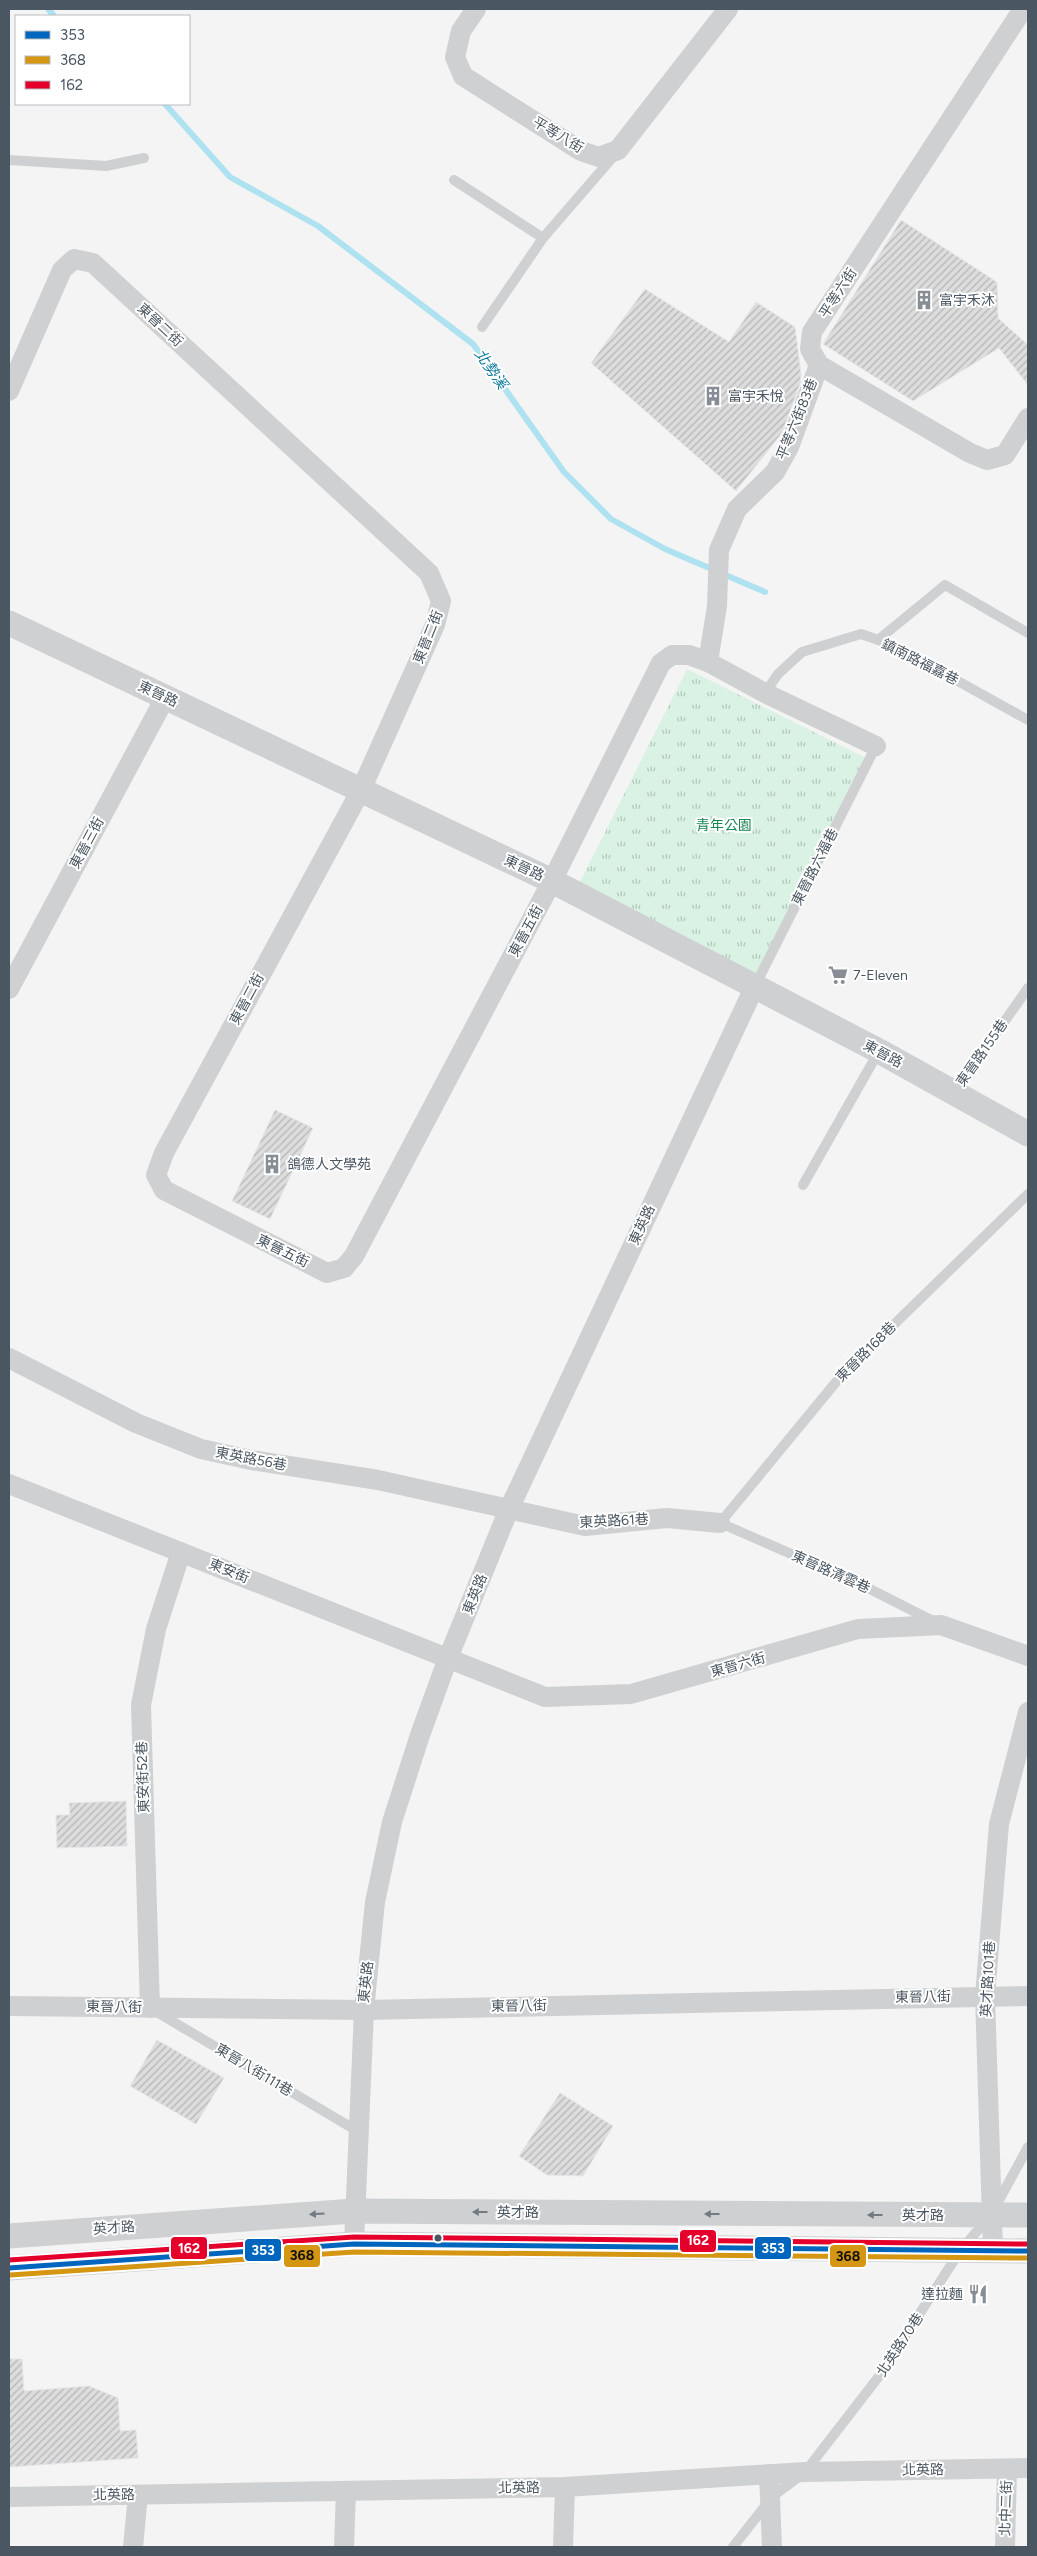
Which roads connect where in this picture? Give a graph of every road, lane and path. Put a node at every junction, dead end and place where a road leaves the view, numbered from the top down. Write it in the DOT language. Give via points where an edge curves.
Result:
graph roads {
  1 [pos="476,9"];
  2 [pos="728,9"];
  3 [pos="1022,9"];
  4 [pos="618,150"];
  5 [pos="144,158"];
  6 [pos="9,160"];
  7 [pos="454,180"];
  8 [pos="543,238"];
  9 [pos="482,327"];
  10 [pos="818,365"];
  11 [pos="9,391"];
  12 [pos="1028,418"];
  13 [pos="9,623"];
  14 [pos="1028,633"];
  15 [pos="878,640"];
  16 [pos="708,662"];
  17 [pos="765,693"];
  18 [pos="165,698"];
  19 [pos="1028,720"];
  20 [pos="876,746"];
  21 [pos="361,790"];
  22 [pos="552,881"];
  23 [pos="754,988"];
  24 [pos="1028,988"];
  25 [pos="9,989"];
  26 [pos="879,1051"];
  27 [pos="954,1093"];
  28 [pos="1028,1134"];
  29 [pos="802,1185"];
  30 [pos="1028,1194"];
  31 [pos="229,1224"];
  32 [pos="9,1358"];
  33 [pos="9,1484"];
  34 [pos="509,1509"];
  35 [pos="720,1523"];
  36 [pos="181,1552"];
  37 [pos="941,1625"];
  38 [pos="1028,1656"];
  39 [pos="448,1658"];
  40 [pos="1028,1712"];
  41 [pos="985,1996"];
  42 [pos="1028,1996"];
  43 [pos="9,2006"];
  44 [pos="150,2008"];
  45 [pos="364,2010"];
  46 [pos="359,2132"];
  47 [pos="1028,2147"];
  48 [pos="354,2211"];
  49 [pos="991,2215"];
  50 [pos="1028,2215"];
  51 [pos="9,2236"];
  52 [pos="354,2244"];
  53 [pos="992,2251"];
  54 [pos="1028,2251"];
  55 [pos="960,2252"];
  56 [pos="9,2268"];
  57 [pos="1028,2468"];
  58 [pos="1007,2469"];
  59 [pos="806,2472"];
  60 [pos="769,2474"];
  61 [pos="565,2487"];
  62 [pos="346,2491"];
  63 [pos="138,2495"];
  64 [pos="9,2497"];
  65 [pos="772,2497"];
  66 [pos="133,2547"];
  67 [pos="344,2547"];
  68 [pos="563,2547"];
  69 [pos="733,2547"];
  70 [pos="772,2547"];
  71 [pos="1005,2547"];
  1 -- 4 [label="street, 平等八街" via="461,31 455,57 463,76 581,151 599,157"];
  2 -- 4 [label="street"];
  3 -- 10 [label="street, 平等六街" via="812,332 810,349"];
  4 -- 8 [label="lane"];
  5 -- 6 [label="lane" via="106,166"];
  7 -- 8 [label="lane"];
  8 -- 9 [label="lane"];
  10 -- 12 [label="street" via="970,454 987,460 1005,454"];
  10 -- 16 [label="street, 平等六街83巷" via="789,447 775,472 737,509 719,550 718,606"];
  11 -- 21 [label="street, 東晉二街" via="62,270 74,259 93,264 429,573 441,601 435,625"];
  13 -- 18 [label="street, 東晉路"];
  14 -- 15 [label="lane" via="945,585"];
  15 -- 17 [label="lane, 鎮南路福嘉巷" via="861,634 802,652 778,674"];
  15 -- 19 [label="lane, 鎮南路福嘉巷" via="893,645"];
  16 -- 17 [label="street, 東晉五街"];
  16 -- 22 [label="street, 東晉五街" via="689,655 672,654 661,663"];
  17 -- 20 [label="street, 東晉五街"];
  18 -- 21 [label="street, 東晉路"];
  18 -- 25 [label="street, 東晉三街"];
  20 -- 23 [label="lane, 東晉路六福巷"];
  21 -- 22 [label="street, 東晉路"];
  21 -- 31 [label="street, 東晉二街" via="168,1145 156,1175 164,1190"];
  22 -- 23 [label="street, 東晉路"];
  22 -- 31 [label="street, 東晉五街" via="354,1256 344,1268 327,1273"];
  23 -- 26 [label="street, 東晉路"];
  23 -- 34 [label="street, 東英路"];
  24 -- 27 [label="lane, 東晉路155巷"];
  26 -- 27 [label="street, 東晉路"];
  26 -- 29 [label="lane"];
  27 -- 28 [label="street, 東晉路"];
  30 -- 35 [label="lane, 東晉路168巷" via="841,1376"];
  32 -- 34 [label="street, 東英路56巷" via="136,1422 201,1449 378,1480"];
  33 -- 36 [label="street, 東安街"];
  34 -- 35 [label="street, 東英路61巷" via="585,1526 667,1518"];
  34 -- 39 [label="street, 東英路"];
  35 -- 37 [label="lane, 東晉路清雲巷" via="858,1583"];
  36 -- 39 [label="street, 東安街"];
  36 -- 44 [label="street, 東安街52巷" via="156,1629 141,1705"];
  37 -- 38 [label="street, 東晉六街"];
  37 -- 39 [label="street, 東晉六街" via="858,1629 631,1694 545,1697"];
  39 -- 45 [label="street, 東英路" via="392,1822 375,1902"];
  40 -- 41 [label="street, 英才路101巷" via="999,1824"];
  41 -- 42 [label="street, 東晉八街"];
  41 -- 45 [label="street, 東晉八街"];
  41 -- 49 [label="street, 英才路101巷"];
  43 -- 44 [label="street, 東晉八街"];
  44 -- 45 [label="street, 東晉八街"];
  44 -- 46 [label="lane, 東晉八街111巷"];
  45 -- 46 [label="street, 東英路"];
  46 -- 48 [label="street, 東英路"];
  47 -- 49 [label="lane, 北英路70巷"];
  49 -- 48 [label="street, 英才路, one-way"];
  48 -- 51 [label="street, 英才路, one-way"];
  48 -- 52 [label="street, 東英路"];
  49 -- 50 [label="street, 英才路"];
  49 -- 53 [label="street, 英才路101巷"];
  49 -- 55 [label="lane, 北英路70巷"];
  52 -- 55 [label="street"];
  52 -- 56 [label="street"];
  53 -- 54 [label="street"];
  53 -- 55 [label="street"];
  55 -- 59 [label="lane, 北英路70巷" via="880,2375"];
  57 -- 58 [label="street, 北英路"];
  58 -- 59 [label="street, 北英路"];
  58 -- 71 [label="street, 北中二街"];
  59 -- 60 [label="street, 北英路"];
  59 -- 65 [label="lane, 北英路70巷"];
  60 -- 61 [label="street, 北英路"];
  60 -- 65 [label="street"];
  61 -- 62 [label="street, 北英路"];
  61 -- 68 [label="street"];
  62 -- 63 [label="street, 北英路"];
  62 -- 67 [label="street"];
  63 -- 64 [label="street, 北英路"];
  63 -- 66 [label="street"];
  65 -- 69 [label="lane, 北英路70巷"];
  65 -- 70 [label="street"];
}
